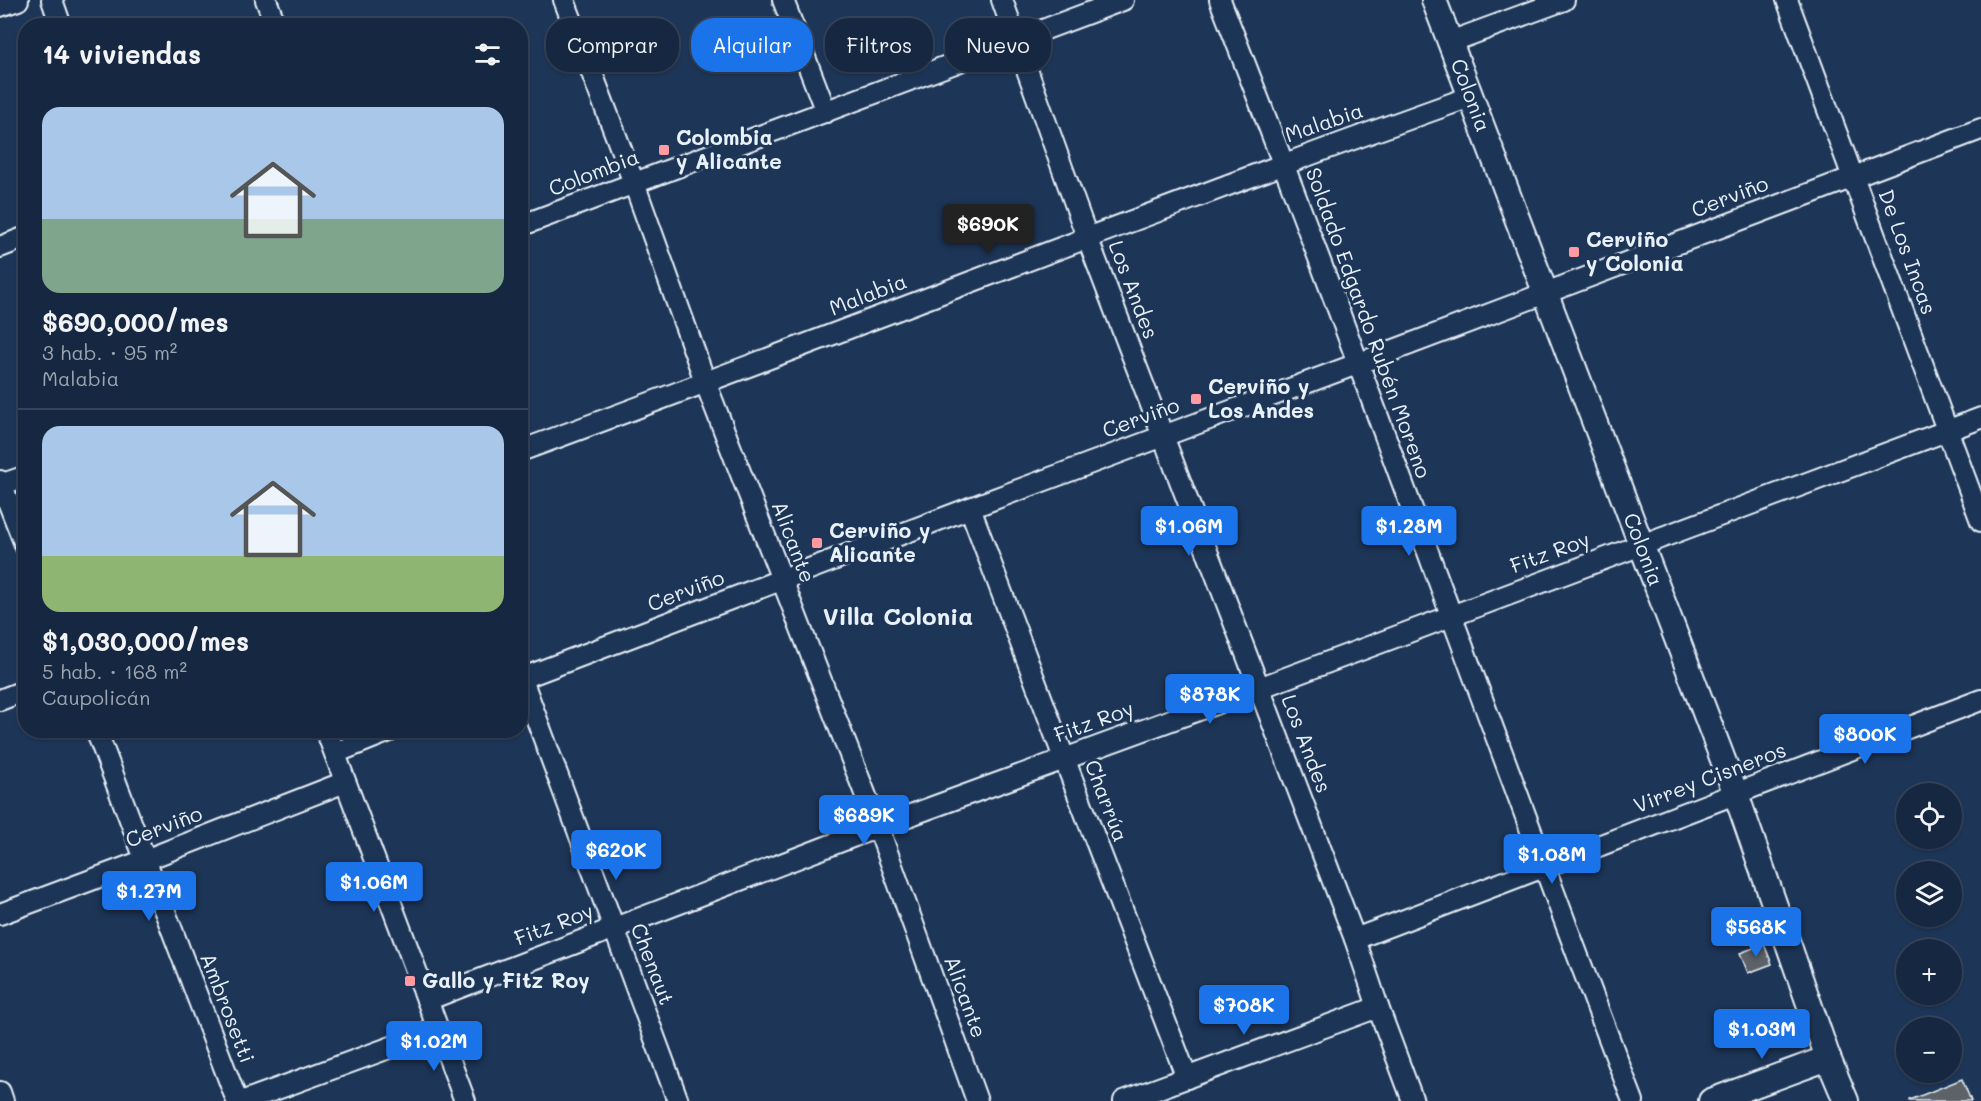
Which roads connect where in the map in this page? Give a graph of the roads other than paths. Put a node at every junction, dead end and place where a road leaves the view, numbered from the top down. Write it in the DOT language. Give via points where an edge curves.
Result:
graph roads {
  1 [pos="18,0"];
  2 [pos="52,0"];
  3 [pos="266,0"];
  4 [pos="564,0"];
  5 [pos="783,0"];
  6 [pos="1002,0"];
  7 [pos="1123,0"];
  8 [pos="1220,0"];
  9 [pos="1434,0"];
  10 [pos="1564,0"];
  11 [pos="1787,0"];
  12 [pos="0,6"];
  13 [pos="59,18"];
  14 [pos="273,18"];
  15 [pos="1009,18"];
  16 [pos="1051,26"];
  17 [pos="1450,42"];
  18 [pos="945,67"];
  19 [pos="1029,72"];
  20 [pos="1470,97"];
  21 [pos="826,112"];
  22 [pos="1981,129"];
  23 [pos="1284,163"];
  24 [pos="1853,176"];
  25 [pos="634,183"];
  26 [pos="528,223"];
  27 [pos="1087,237"];
  28 [pos="18,240"];
  29 [pos="0,247"];
  30 [pos="1546,292"];
  31 [pos="1357,364"];
  32 [pos="706,384"];
  33 [pos="1981,418"];
  34 [pos="1947,430"];
  35 [pos="1163,435"];
  36 [pos="528,448"];
  37 [pos="18,478"];
  38 [pos="0,484"];
  39 [pos="970,508"];
  40 [pos="1981,521"];
  41 [pos="18,528"];
  42 [pos="1640,546"];
  43 [pos="783,580"];
  44 [pos="1451,615"];
  45 [pos="528,674"];
  46 [pos="1259,687"];
  47 [pos="18,693"];
  48 [pos="528,696"];
  49 [pos="0,700"];
  50 [pos="1981,700"];
  51 [pos="99,738"];
  52 [pos="329,738"];
  53 [pos="372,738"];
  54 [pos="335,753"];
  55 [pos="1064,758"];
  56 [pos="345,782"];
  57 [pos="1736,794"];
  58 [pos="878,828"];
  59 [pos="145,860"];
  60 [pos="1544,868"];
  61 [pos="0,914"];
  62 [pos="613,928"];
  63 [pos="1355,939"];
  64 [pos="427,1000"];
  65 [pos="1378,1007"];
  66 [pos="438,1030"];
  67 [pos="1828,1058"];
  68 [pos="1187,1078"];
  69 [pos="0,1092"];
  70 [pos="3,1101"];
  71 [pos="237,1101"];
  72 [pos="244,1101"];
  73 [pos="465,1101"];
  74 [pos="678,1101"];
  75 [pos="977,1101"];
  76 [pos="1124,1101"];
  77 [pos="1413,1101"];
  78 [pos="1633,1101"];
  79 [pos="1711,1101"];
  80 [pos="1846,1101"];
  1 -- 12 [label="street"];
  2 -- 13 [label="street"];
  3 -- 14 [label="street"];
  4 -- 25 [label="street, Alicante"];
  5 -- 21 [label="street"];
  6 -- 15 [label="street, Los Andes"];
  7 -- 16 [label="street, Colombia"];
  8 -- 23 [label="street, Soldado Edgardo Rubén Moreno"];
  9 -- 17 [label="street, Colonia"];
  10 -- 17 [label="street"];
  11 -- 24 [label="street, De Los Incas"];
  17 -- 20 [label="street, Colonia"];
  18 -- 21 [label="street, Colombia"];
  19 -- 27 [label="street, Los Andes"];
  20 -- 23 [label="street, Malabia"];
  20 -- 30 [label="street, Colonia"];
  21 -- 25 [label="street, Colombia"];
  22 -- 24 [label="street, Cerviño"];
  23 -- 27 [label="street, Malabia"];
  23 -- 31 [label="street, Soldado Edgardo Rubén Moreno"];
  24 -- 30 [label="street, Cerviño"];
  24 -- 34 [label="street, De Los Incas"];
  25 -- 26 [label="street, Colombia"];
  25 -- 32 [label="street, Alicante"];
  27 -- 32 [label="street, Malabia"];
  27 -- 35 [label="street, Los Andes"];
  28 -- 29 [label="street"];
  30 -- 31 [label="street, Cerviño"];
  30 -- 42 [label="street, Colonia"];
  31 -- 35 [label="street, Cerviño"];
  31 -- 44 [label="street, Soldado Edgardo Rubén Moreno"];
  32 -- 36 [label="street, Malabia"];
  32 -- 43 [label="street, Alicante"];
  33 -- 34 [label="street, Fitz Roy"];
  34 -- 40 [label="street, De Los Incas"];
  34 -- 42 [label="street, Fitz Roy"];
  35 -- 39 [label="street, Cerviño"];
  35 -- 46 [label="street, Los Andes"];
  37 -- 38 [label="street"];
  38 -- 41 [label="street"];
  39 -- 43 [label="street, Cerviño"];
  39 -- 55 [label="street, Charrúa"];
  42 -- 44 [label="street, Fitz Roy"];
  42 -- 57 [label="street, Colonia"];
  43 -- 45 [label="street, Cerviño"];
  43 -- 58 [label="street, Alicante"];
  44 -- 46 [label="street, Fitz Roy"];
  44 -- 60 [label="street, Soldado Edgardo Rubén Moreno"];
  46 -- 55 [label="street, Fitz Roy"];
  46 -- 63 [label="street, Los Andes"];
  47 -- 49 [label="street"];
  48 -- 62 [label="street, Chenaut"];
  50 -- 57 [label="street, Virrey Cisneros"];
  51 -- 59 [label="street, Ambrosetti"];
  52 -- 54 [label="street"];
  53 -- 54 [label="street"];
  54 -- 56 [label="street"];
  55 -- 58 [label="street, Fitz Roy"];
  55 -- 68 [label="street, Charrúa"];
  56 -- 59 [label="street, Cerviño"];
  56 -- 64 [label="street"];
  57 -- 60 [label="street, Virrey Cisneros"];
  57 -- 67 [label="street, Colonia"];
  58 -- 62 [label="street, Fitz Roy"];
  58 -- 75 [label="street, Alicante"];
  59 -- 61 [label="street, Cerviño"];
  59 -- 71 [label="street, Ambrosetti"];
  60 -- 63 [label="street, Virrey Cisneros"];
  60 -- 78 [label="street, Soldado Edgardo Rubén Moreno"];
  62 -- 64 [label="street, Fitz Roy"];
  62 -- 74 [label="street, Chenaut"];
  63 -- 65 [label="street, Los Andes"];
  64 -- 66 [label="street"];
  65 -- 68 [label="street"];
  65 -- 77 [label="street, Los Andes"];
  66 -- 72 [label="street"];
  66 -- 73 [label="street"];
  67 -- 79 [label="street"];
  67 -- 80 [label="street, Colonia"];
  68 -- 76 [label="street"];
  69 -- 70 [label="street"];
}
